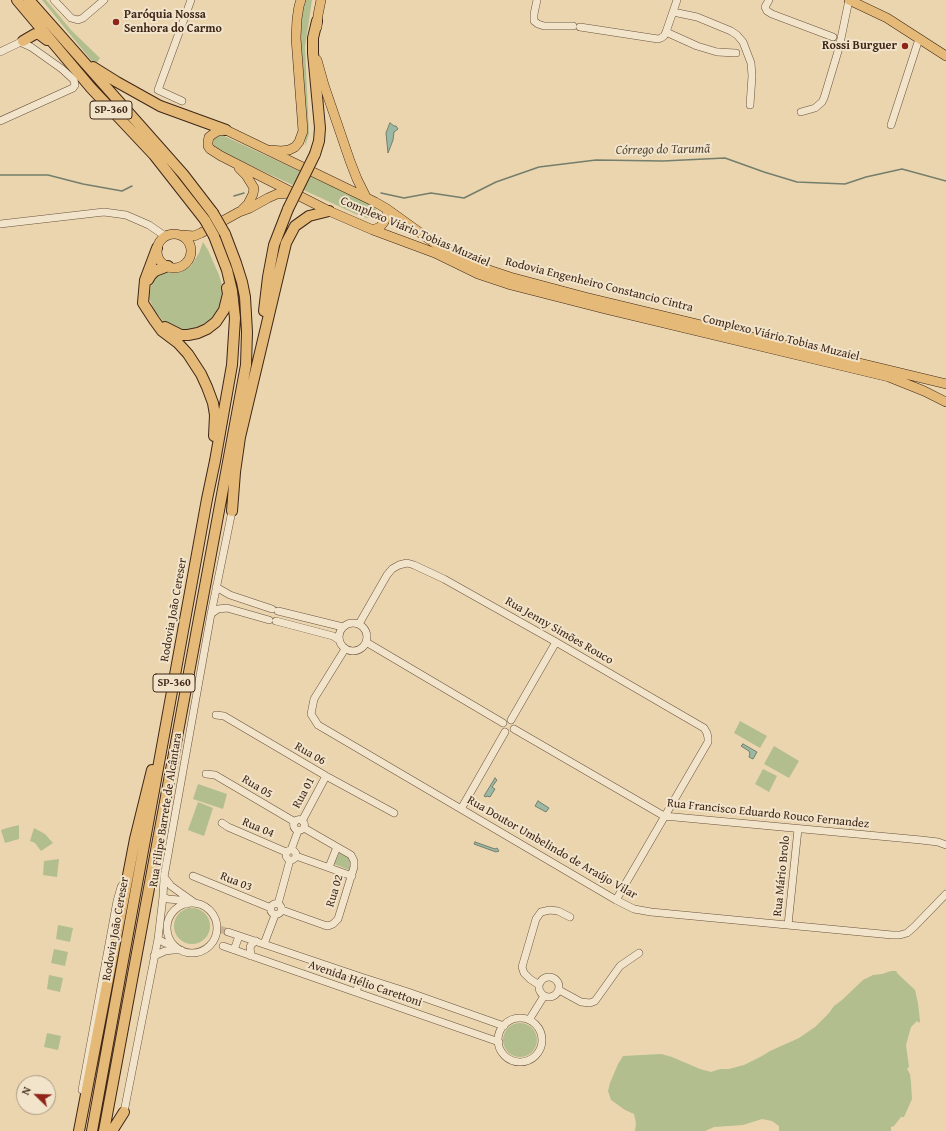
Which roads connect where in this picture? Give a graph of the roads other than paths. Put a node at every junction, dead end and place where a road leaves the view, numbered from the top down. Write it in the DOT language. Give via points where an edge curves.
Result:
graph roads {
  1 [pos="54,0"];
  2 [pos="104,0"];
  3 [pos="191,0"];
  4 [pos="301,0"];
  5 [pos="321,0"];
  6 [pos="537,0"];
  7 [pos="676,0"];
  8 [pos="769,0"];
  9 [pos="849,0"];
  10 [pos="23,3"];
  11 [pos="672,12"];
  12 [pos="317,21"];
  13 [pos="666,32"];
  14 [pos="833,37"];
  15 [pos="919,40"];
  16 [pos="22,42"];
  17 [pos="0,52"];
  18 [pos="736,53"];
  19 [pos="62,54"];
  20 [pos="946,56"];
  21 [pos="82,59"];
  22 [pos="182,101"];
  23 [pos="750,105"];
  24 [pos="801,112"];
  25 [pos="0,121"];
  26 [pos="891,125"];
  27 [pos="226,130"];
  28 [pos="264,149"];
  29 [pos="235,163"];
  30 [pos="292,193"];
  31 [pos="366,197"];
  32 [pos="387,209"];
  33 [pos="328,210"];
  34 [pos="239,212"];
  35 [pos="209,217"];
  36 [pos="0,224"];
  37 [pos="373,230"];
  38 [pos="201,233"];
  39 [pos="182,235"];
  40 [pos="166,236"];
  41 [pos="157,248"];
  42 [pos="191,256"];
  43 [pos="168,266"];
  44 [pos="226,270"];
  45 [pos="144,287"];
  46 [pos="158,325"];
  47 [pos="256,371"];
  48 [pos="946,384"];
  49 [pos="946,402"];
  50 [pos="229,456"];
  51 [pos="215,461"];
  52 [pos="232,511"];
  53 [pos="216,587"];
  54 [pos="230,595"];
  55 [pos="262,606"];
  56 [pos="227,608"];
  57 [pos="211,614"];
  58 [pos="289,614"];
  59 [pos="259,617"];
  60 [pos="287,624"];
  61 [pos="358,624"];
  62 [pos="343,627"];
  63 [pos="339,640"];
  64 [pos="366,642"];
  65 [pos="556,642"];
  66 [pos="345,649"];
  67 [pos="216,715"];
  68 [pos="511,720"];
  69 [pos="503,723"];
  70 [pos="166,724"];
  71 [pos="514,729"];
  72 [pos="505,732"];
  73 [pos="206,774"];
  74 [pos="326,776"];
  75 [pos="461,809"];
  76 [pos="394,813"];
  77 [pos="664,816"];
  78 [pos="302,821"];
  79 [pos="295,822"];
  80 [pos="222,823"];
  81 [pos="798,829"];
  82 [pos="301,830"];
  83 [pos="946,845"];
  84 [pos="337,847"];
  85 [pos="291,855"];
  86 [pos="329,868"];
  87 [pos="129,874"];
  88 [pos="193,876"];
  89 [pos="352,876"];
  90 [pos="164,877"];
  91 [pos="946,894"];
  92 [pos="163,897"];
  93 [pos="616,900"];
  94 [pos="191,904"];
  95 [pos="278,904"];
  96 [pos="271,908"];
  97 [pos="278,912"];
  98 [pos="570,917"];
  99 [pos="788,926"];
  100 [pos="228,932"];
  101 [pos="239,936"];
  102 [pos="158,939"];
  103 [pos="256,941"];
  104 [pos="173,944"];
  105 [pos="264,944"];
  106 [pos="217,945"];
  107 [pos="182,950"];
  108 [pos="234,950"];
  109 [pos="639,952"];
  110 [pos="154,956"];
  111 [pos="251,956"];
  112 [pos="361,977"];
  113 [pos="539,985"];
  114 [pos="559,990"];
  115 [pos="356,992"];
  116 [pos="544,996"];
  117 [pos="530,1020"];
  118 [pos="504,1026"];
  119 [pos="499,1042"];
  120 [pos="124,1112"];
  121 [pos="75,1131"];
  122 [pos="79,1131"];
  123 [pos="92,1131"];
  124 [pos="104,1131"];
  125 [pos="112,1131"];
  1 -- 2 [label="street" via="74,20 83,18"];
  3 -- 22 [label="street" via="158,90"];
  4 -- 28 [label="main road" via="296,38 303,131 299,142 289,150"];
  5 -- 12 [label="main road"];
  6 -- 13 [label="street" via="534,21 544,26 576,27 658,38"];
  7 -- 11 [label="street"];
  8 -- 14 [label="street" via="765,7 772,14"];
  9 -- 15 [label="main road" via="887,18"];
  9 -- 24 [label="street" via="839,48 824,98 815,108"];
  10 -- 16 [label="highway" via="29,32"];
  10 -- 19 [label="highway, SP-360"];
  10 -- 21 [label="highway, SP-360"];
  11 -- 13 [label="street"];
  11 -- 23 [label="street" via="697,17 731,31 743,42 751,63"];
  12 -- 31 [label="main road" via="316,47 319,68 350,161"];
  12 -- 47 [label="highway, bridge" via="313,53 319,141 274,245"];
  13 -- 18 [label="street" via="697,46 717,52"];
  15 -- 20 [label="main road"];
  15 -- 26 [label="street"];
  16 -- 17 [label="street"];
  16 -- 19 [label="highway" via="39,34"];
  16 -- 25 [label="street" via="62,69 74,80 75,85"];
  19 -- 35 [label="highway, SP-360"];
  21 -- 27 [label="highway" via="116,82 160,106"];
  21 -- 35 [label="highway, SP-360" via="183,174"];
  27 -- 28 [label="main road, Rodovia Engenheiro Constancio Cintra"];
  27 -- 29 [label="main road, Complexo Viário Tobias Muzaiel" via="213,134 208,146 214,153"];
  28 -- 31 [label="main road, Rodovia Engenheiro Constancio Cintra"];
  29 -- 30 [label="main road, Complexo Viário Tobias Muzaiel"];
  29 -- 34 [label="main road, Complexo Viário Tobias Muzaiel" via="254,188 248,204"];
  30 -- 33 [label="main road, Complexo Viário Tobias Muzaiel"];
  30 -- 34 [label="main road, Complexo Viário Tobias Muzaiel" via="277,194"];
  31 -- 32 [label="main road, Rodovia Engenheiro Constancio Cintra"];
  32 -- 37 [label="main road" via="384,222"];
  32 -- 48 [label="main road, Rodovia Engenheiro Constancio Cintra" via="450,252 510,277"];
  33 -- 37 [label="main road, Complexo Viário Tobias Muzaiel"];
  33 -- 47 [label="highway" via="309,216 295,226 286,243"];
  34 -- 38 [label="main road, Complexo Viário Tobias Muzaiel"];
  35 -- 44 [label="highway, Rodovia João Cereser / SP-360, bridge"];
  35 -- 50 [label="highway, SP-360, bridge" via="224,234 245,297 246,365"];
  36 -- 40 [label="street" via="104,212 126,215"];
  37 -- 49 [label="main road, Complexo Viário Tobias Muzaiel" via="510,285 889,378"];
  38 -- 39 [label="main road" via="194,236"];
  38 -- 42 [label="main road"];
  39 -- 40 [label="main road" via="176,233"];
  39 -- 42 [label="main road" via="189,240"];
  40 -- 41 [label="main road"];
  41 -- 43 [label="main road" via="160,259"];
  41 -- 45 [label="highway"];
  42 -- 43 [label="main road" via="184,265 173,268"];
  43 -- 45 [label="highway" via="155,271"];
  44 -- 46 [label="highway" via="228,294 224,310 208,329 188,335"];
  44 -- 51 [label="highway, Rodovia João Cereser / SP-360" via="232,291 235,318 232,365"];
  45 -- 46 [label="highway" via="143,303"];
  46 -- 51 [label="highway" via="188,354 207,387 215,415"];
  47 -- 50 [label="highway"];
  47 -- 52 [label="highway" via="240,437"];
  50 -- 124 [label="highway, Rodovia João Cereser / SP-360"];
  51 -- 70 [label="highway, Rodovia João Cereser / SP-360"];
  52 -- 53 [label="street, Rua Filipe Barrete de Alcântara"];
  53 -- 54 [label="street"];
  53 -- 57 [label="street, Rua Filipe Barrete de Alcântara"];
  54 -- 55 [label="street"];
  54 -- 56 [label="street"];
  55 -- 58 [label="street"];
  55 -- 59 [label="street"];
  56 -- 57 [label="street" via="218,609"];
  56 -- 59 [label="street"];
  57 -- 90 [label="street, Rua Filipe Barrete de Alcântara"];
  58 -- 60 [label="street"];
  58 -- 62 [label="street"];
  59 -- 60 [label="street"];
  60 -- 63 [label="street" via="333,636"];
  61 -- 62 [label="street" via="350,623"];
  61 -- 64 [label="street" via="366,632"];
  61 -- 65 [label="street, Rua Jenny Simões Rouco" via="387,575 392,569 407,563 444,579"];
  62 -- 63 [label="street"];
  63 -- 66 [label="street"];
  64 -- 66 [label="street" via="357,650"];
  64 -- 69 [label="street"];
  65 -- 68 [label="street"];
  65 -- 77 [label="street, Rua Jenny Simões Rouco" via="704,728 708,742"];
  66 -- 75 [label="street, Rua Doutor Umbelindo de Araújo Vilar" via="314,699 312,714 318,725"];
  67 -- 74 [label="street, Rua 06" via="224,716"];
  68 -- 69 [label="street"];
  68 -- 71 [label="street" via="515,724"];
  69 -- 72 [label="street" via="502,728"];
  70 -- 87 [label="highway" via="155,756"];
  70 -- 123 [label="highway, Rodovia João Cereser / SP-360"];
  71 -- 72 [label="street" via="510,733"];
  71 -- 77 [label="street, Rua Francisco Eduardo Rouco Fernandez"];
  72 -- 75 [label="street"];
  73 -- 79 [label="street, Rua 05" via="215,775"];
  74 -- 76 [label="street, Rua 06"];
  74 -- 78 [label="street, Rua 01"];
  75 -- 93 [label="street, Rua Doutor Umbelindo de Araújo Vilar"];
  77 -- 81 [label="street, Rua Francisco Eduardo Rouco Fernandez"];
  77 -- 93 [label="street"];
  78 -- 79 [label="street"];
  78 -- 82 [label="street" via="305,824"];
  79 -- 82 [label="street" via="294,828"];
  80 -- 85 [label="street, Rua 04"];
  81 -- 83 [label="street, Rua Francisco Eduardo Rouco Fernandez" via="921,840"];
  81 -- 99 [label="street, Rua Mário Brolo"];
  82 -- 84 [label="street"];
  82 -- 85 [label="street"];
  84 -- 86 [label="street"];
  84 -- 89 [label="street, Rua 02" via="351,855 354,860"];
  85 -- 86 [label="street, Rua 04"];
  85 -- 95 [label="street"];
  86 -- 89 [label="street, Rua 04"];
  87 -- 121 [label="street" via="121,887 117,901"];
  87 -- 122 [label="highway"];
  88 -- 96 [label="street, Rua 03"];
  89 -- 97 [label="street, Rua 02" via="338,919 331,925"];
  90 -- 92 [label="street, Rua Filipe Barrete de Alcântara"];
  90 -- 94 [label="street"];
  91 -- 99 [label="street, Rua Doutor Umbelindo de Araújo Vilar" via="914,927 900,935"];
  92 -- 94 [label="street"];
  92 -- 102 [label="street, Rua Filipe Barrete de Alcântara"];
  93 -- 99 [label="street, Rua Doutor Umbelindo de Araújo Vilar" via="634,909 651,912"];
  94 -- 104 [label="street" via="180,906 170,917 168,932"];
  94 -- 106 [label="street" via="204,906 212,913 219,929 216,936"];
  95 -- 96 [label="street" via="273,904"];
  95 -- 97 [label="street" via="281,907"];
  96 -- 97 [label="street" via="272,912"];
  97 -- 105 [label="street"];
  98 -- 113 [label="street" via="550,910 541,912 536,918 522,967 524,974"];
  100 -- 101 [label="street, Avenida Hélio Carettoni"];
  101 -- 103 [label="street, Avenida Hélio Carettoni"];
  101 -- 108 [label="street"];
  102 -- 104 [label="street"];
  102 -- 110 [label="street, Rua Filipe Barrete de Alcântara"];
  103 -- 105 [label="street, Avenida Hélio Carettoni"];
  103 -- 111 [label="street" via="250,947"];
  104 -- 107 [label="street"];
  105 -- 112 [label="street, Avenida Hélio Carettoni"];
  106 -- 107 [label="street" via="195,953"];
  106 -- 108 [label="street, Avenida Hélio Carettoni"];
  107 -- 110 [label="street" via="165,951"];
  108 -- 111 [label="street, Avenida Hélio Carettoni"];
  109 -- 114 [label="street" via="620,966 595,1001 581,1002"];
  110 -- 120 [label="street, Rua Filipe Barrete de Alcântara"];
  111 -- 115 [label="street, Avenida Hélio Carettoni"];
  112 -- 115 [label="street"];
  112 -- 118 [label="street, Avenida Hélio Carettoni"];
  113 -- 114 [label="street" via="542,979 552,977 559,983"];
  113 -- 116 [label="street"];
  114 -- 116 [label="street" via="554,995"];
  115 -- 119 [label="street, Avenida Hélio Carettoni"];
  116 -- 117 [label="street"];
  117 -- 118 [label="street" via="516,1019"];
  117 -- 119 [label="street" via="542,1036 540,1050 536,1055 524,1062 510,1059 501,1049"];
  118 -- 119 [label="street"];
  120 -- 125 [label="highway"];
}
